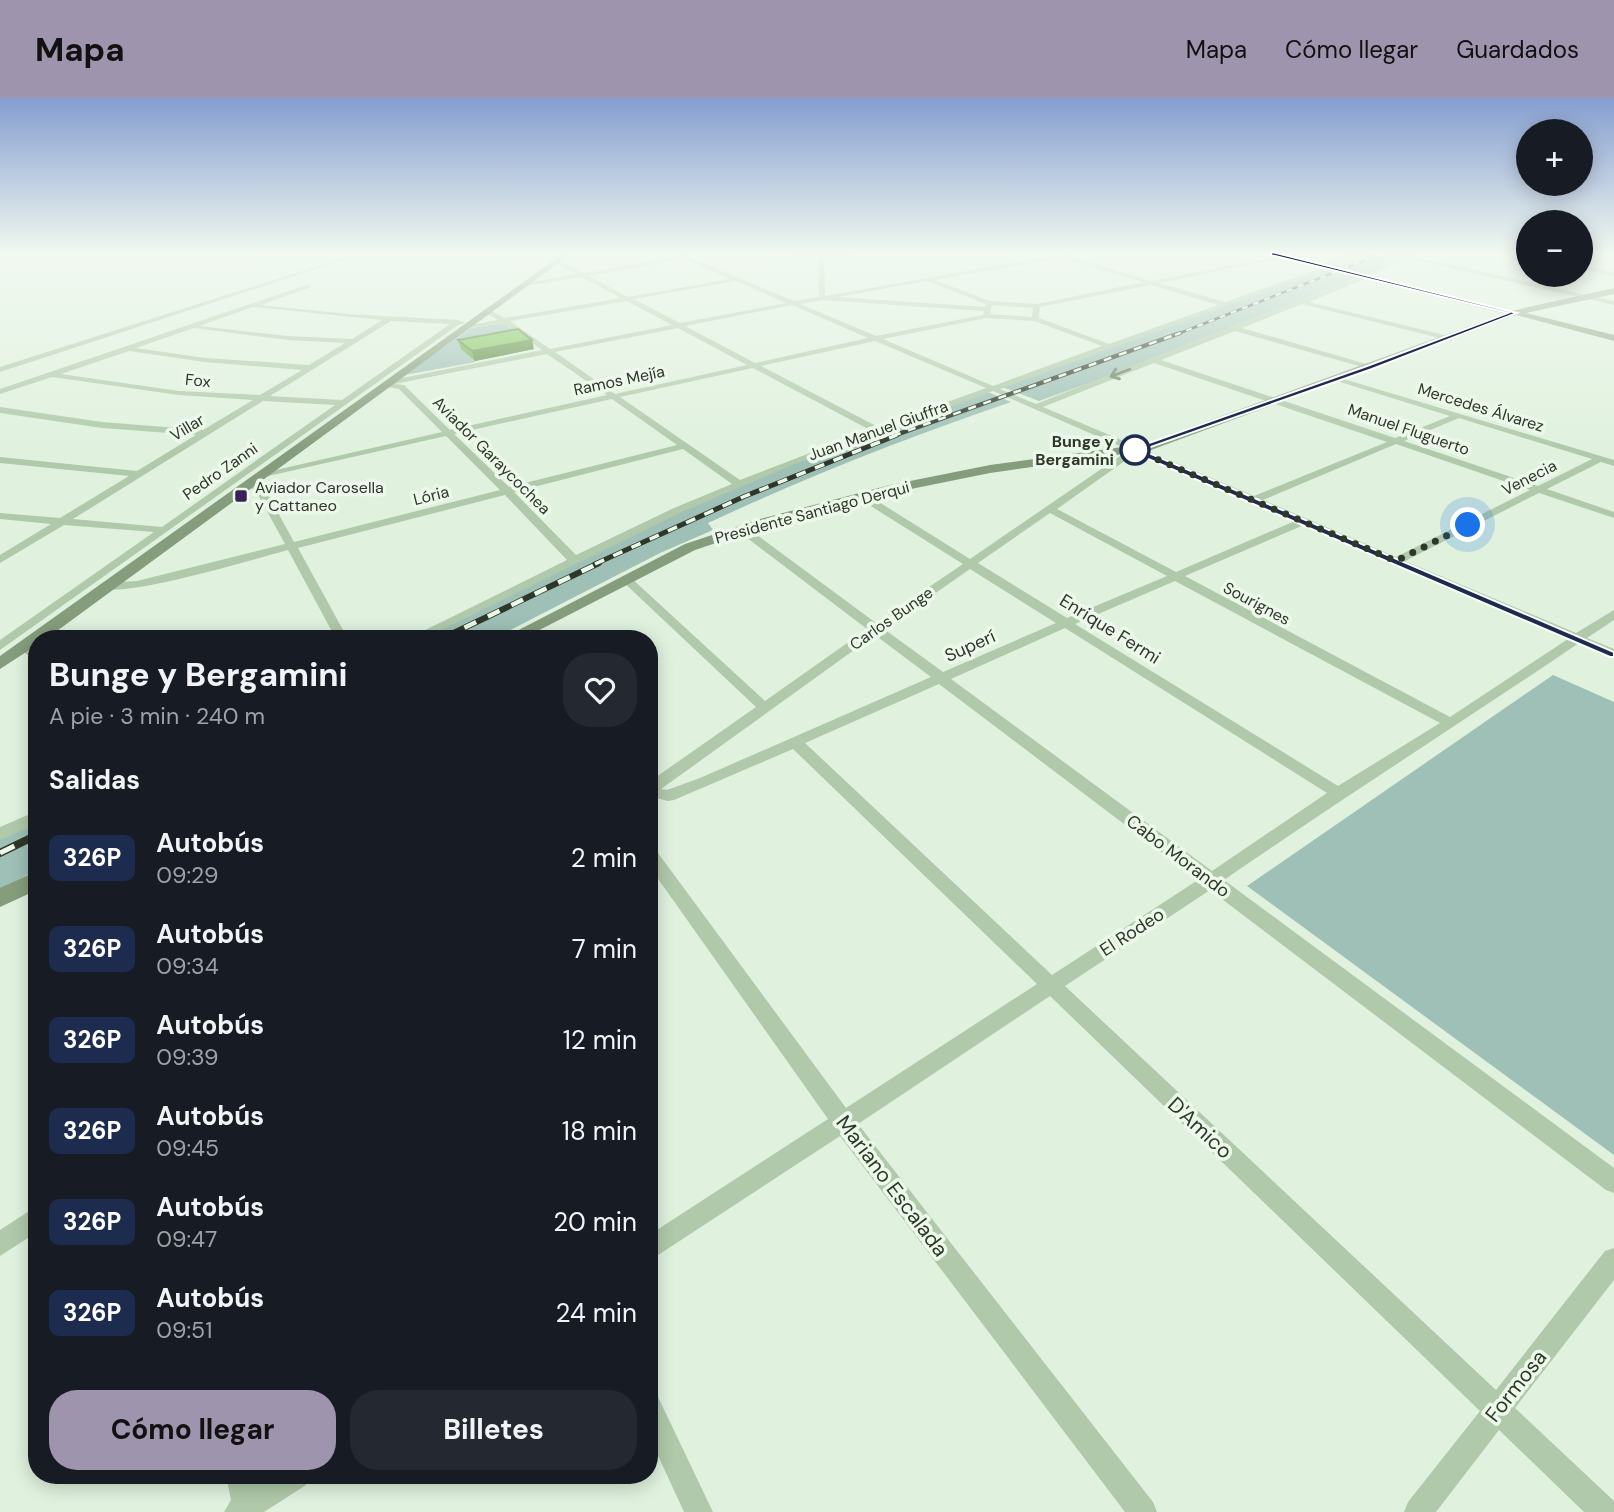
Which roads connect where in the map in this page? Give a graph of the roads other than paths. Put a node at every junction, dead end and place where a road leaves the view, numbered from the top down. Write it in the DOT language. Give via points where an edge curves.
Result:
graph roads {
  1 [pos="155,320"];
  2 [pos="212,320"];
  3 [pos="386,320"];
  4 [pos="400,320"];
  5 [pos="471,320"];
  6 [pos="511,320"];
  7 [pos="666,320"];
  8 [pos="708,320"];
  9 [pos="834,320"];
  10 [pos="946,320"];
  11 [pos="1038,320"];
  12 [pos="1179,320"];
  13 [pos="1255,320"];
  14 [pos="1373,320"];
  15 [pos="1497,320"];
  16 [pos="1542,320"];
  17 [pos="505,321"];
  18 [pos="463,325"];
  19 [pos="677,326"];
  20 [pos="192,327"];
  21 [pos="1234,328"];
  22 [pos="877,338"];
  23 [pos="1614,338"];
  24 [pos="1449,339"];
  25 [pos="353,341"];
  26 [pos="1108,346"];
  27 [pos="126,349"];
  28 [pos="548,351"];
  29 [pos="1154,360"];
  30 [pos="754,366"];
  31 [pos="311,368"];
  32 [pos="1370,368"];
  33 [pos="0,370"];
  34 [pos="51,374"];
  35 [pos="1339,379"];
  36 [pos="384,385"];
  37 [pos="993,388"];
  38 [pos="0,392"];
  39 [pos="611,396"];
  40 [pos="263,399"];
  41 [pos="1277,401"];
  42 [pos="344,403"];
  43 [pos="1035,407"];
  44 [pos="0,410"];
  45 [pos="1459,415"];
  46 [pos="878,431"];
  47 [pos="448,432"];
  48 [pos="206,433"];
  49 [pos="1397,441"];
  50 [pos="684,446"];
  51 [pos="1135,450"];
  52 [pos="1600,459"];
  53 [pos="0,460"];
  54 [pos="1614,463"];
  55 [pos="139,474"];
  56 [pos="253,479"];
  57 [pos="738,484"];
  58 [pos="1539,490"];
  59 [pos="509,492"];
  60 [pos="862,496"];
  61 [pos="1254,500"];
  62 [pos="1050,509"];
  63 [pos="1614,515"];
  64 [pos="0,516"];
  65 [pos="1305,521"];
  66 [pos="61,523"];
  67 [pos="742,529"];
  68 [pos="164,530"];
  69 [pos="292,546"];
  70 [pos="0,560"];
  71 [pos="574,560"];
  72 [pos="1396,561"];
  73 [pos="969,564"];
  74 [pos="1175,578"];
  75 [pos="626,579"];
  76 [pos="103,587"];
  77 [pos="1614,614"];
  78 [pos="1066,623"];
  79 [pos="877,628"];
  80 [pos="46,630"];
  81 [pos="337,630"];
  82 [pos="431,630"];
  83 [pos="527,630"];
  84 [pos="1576,638"];
  85 [pos="28,644"];
  86 [pos="0,646"];
  87 [pos="24,647"];
  88 [pos="28,649"];
  89 [pos="1614,654"];
  90 [pos="0,664"];
  91 [pos="942,678"];
  92 [pos="765,708"];
  93 [pos="1451,723"];
  94 [pos="795,742"];
  95 [pos="658,785"];
  96 [pos="658,793"];
  97 [pos="1338,793"];
  98 [pos="28,821"];
  99 [pos="0,834"];
  100 [pos="658,865"];
  101 [pos="1210,881"];
  102 [pos="28,884"];
  103 [pos="0,898"];
  104 [pos="1049,985"];
  105 [pos="843,1122"];
  106 [pos="1614,1182"];
  107 [pos="28,1224"];
  108 [pos="0,1244"];
  109 [pos="658,1244"];
  110 [pos="1614,1260"];
  111 [pos="1498,1409"];
  112 [pos="658,1425"];
  113 [pos="241,1484"];
  114 [pos="283,1484"];
  115 [pos="244,1510"];
  116 [pos="699,1512"];
  117 [pos="1143,1512"];
  118 [pos="1418,1512"];
  119 [pos="1605,1512"];
  1 -- 33 [label="street"];
  2 -- 20 [label="street"];
  3 -- 25 [label="street, Villar"];
  4 -- 18 [label="street"];
  5 -- 18 [label="street"];
  6 -- 17 [label="street"];
  7 -- 19 [label="street"];
  8 -- 19 [label="street"];
  9 -- 22 [label="street"];
  10 -- 22 [label="street, Ramos Mejía"];
  11 -- 26 [label="street"];
  12 -- 26 [label="street, Juan Manuel Giuffra"];
  13 -- 21 [label="street"];
  14 -- 24 [label="street"];
  15 -- 24 [label="street, Presidente Santiago Derqui"];
  16 -- 23 [label="street"];
  17 -- 18 [label="street"];
  17 -- 28 [label="street"];
  18 -- 36 [label="street"];
  18 -- 42 [label="street, Pedro Zanni"];
  19 -- 28 [label="street"];
  19 -- 30 [label="street"];
  20 -- 25 [label="street"];
  20 -- 27 [label="street"];
  21 -- 29 [label="street"];
  21 -- 32 [label="street"];
  22 -- 30 [label="street, Ramos Mejía"];
  22 -- 37 [label="street"];
  24 -- 32 [label="street, Presidente Santiago Derqui"];
  25 -- 31 [label="street, Villar"];
  26 -- 37 [label="street, Juan Manuel Giuffra"];
  27 -- 31 [label="street"];
  27 -- 34 [label="street"];
  28 -- 36 [label="street"];
  28 -- 39 [label="street"];
  29 -- 41 [label="street, Manuel Fluguerto"];
  29 -- 43 [label="street, one-way"];
  30 -- 39 [label="street, Ramos Mejía"];
  30 -- 46 [label="street"];
  31 -- 40 [label="street, Villar"];
  32 -- 35 [label="street, Presidente Santiago Derqui"];
  34 -- 38 [label="street"];
  34 -- 40 [label="street, Fox" via="147,389"];
  35 -- 41 [label="street, Presidente Santiago Derqui"];
  35 -- 45 [label="street, Mercedes Álvarez"];
  36 -- 47 [label="street, Aviador Garaycochea" via="401,387"];
  36 -- 56 [label="street"];
  37 -- 43 [label="street"];
  37 -- 46 [label="street, Juan Manuel Giuffra"];
  39 -- 47 [label="street, Ramos Mejía"];
  39 -- 50 [label="street"];
  40 -- 42 [label="street, Fox"];
  40 -- 48 [label="street, Villar"];
  41 -- 49 [label="street, Manuel Fluguerto"];
  41 -- 51 [label="street, Presidente Santiago Derqui"];
  42 -- 68 [label="street, Pedro Zanni"];
  43 -- 51 [label="street"];
  44 -- 48 [label="street" via="102,425"];
  45 -- 49 [label="street"];
  45 -- 52 [label="street, Mercedes Álvarez"];
  46 -- 57 [label="street, Juan Manuel Giuffra"];
  47 -- 56 [label="street, Ramos Mejía"];
  47 -- 59 [label="street, Aviador Garaycochea"];
  48 -- 55 [label="street, Villar"];
  49 -- 58 [label="street, Manuel Fluguerto"];
  49 -- 61 [label="street"];
  50 -- 57 [label="street"];
  50 -- 59 [label="street, Lória"];
  51 -- 60 [label="street, Presidente Santiago Derqui" via="990,470"];
  51 -- 61 [label="street"];
  51 -- 62 [label="street, Carlos Bunge"];
  52 -- 54 [label="street, Mercedes Álvarez"];
  52 -- 58 [label="street, Venecia"];
  53 -- 55 [label="street"];
  55 -- 66 [label="street, Villar"];
  56 -- 69 [label="street"];
  56 -- 76 [label="street"];
  57 -- 71 [label="street, Juan Manuel Giuffra"];
  58 -- 63 [label="street, Manuel Fluguerto"];
  58 -- 72 [label="street, Venecia"];
  59 -- 69 [label="street, Lória"];
  59 -- 71 [label="street, Aviador Garaycochea"];
  60 -- 67 [label="street, Presidente Santiago Derqui"];
  60 -- 73 [label="street, Enrique Fermi"];
  61 -- 65 [label="street"];
  62 -- 73 [label="street, Carlos Bunge"];
  62 -- 74 [label="street, Sourignes"];
  64 -- 66 [label="street"];
  65 -- 72 [label="street"];
  65 -- 74 [label="street, Superí"];
  66 -- 68 [label="street"];
  66 -- 70 [label="street, Villar"];
  67 -- 75 [label="street, Presidente Santiago Derqui" via="697,543"];
  67 -- 79 [label="street, Cabo Morando"];
  68 -- 86 [label="street, Pedro Zanni"];
  69 -- 76 [label="street, Lória" via="138,585"];
  69 -- 81 [label="street"];
  71 -- 82 [label="street, Juan Manuel Giuffra"];
  72 -- 84 [label="street"];
  73 -- 78 [label="street, Enrique Fermi"];
  73 -- 79 [label="street, Carlos Bunge"];
  74 -- 78 [label="street, Superí"];
  74 -- 93 [label="street, Sourignes"];
  75 -- 83 [label="street, Presidente Santiago Derqui"];
  75 -- 92 [label="street"];
  76 -- 80 [label="street"];
  77 -- 84 [label="street, El Rodeo"];
  78 -- 91 [label="street, Superí"];
  78 -- 97 [label="street, Enrique Fermi"];
  79 -- 91 [label="street, Cabo Morando"];
  79 -- 92 [label="street, Carlos Bunge"];
  84 -- 89 [label="street"];
  84 -- 93 [label="street, El Rodeo"];
  85 -- 87 [label="street"];
  87 -- 88 [label="street"];
  87 -- 90 [label="street"];
  91 -- 94 [label="street, Superí"];
  91 -- 101 [label="street, Cabo Morando"];
  92 -- 95 [label="street, Carlos Bunge"];
  93 -- 97 [label="street, El Rodeo"];
  94 -- 96 [label="street, Superí" via="668,796"];
  94 -- 104 [label="street, D'Amico"];
  97 -- 101 [label="street, El Rodeo"];
  98 -- 99 [label="street"];
  100 -- 105 [label="street, Mariano Escalada"];
  101 -- 104 [label="street, El Rodeo"];
  101 -- 106 [label="street, Cabo Morando"];
  102 -- 103 [label="street"];
  104 -- 105 [label="street, El Rodeo"];
  104 -- 111 [label="street, D'Amico"];
  105 -- 109 [label="street, El Rodeo"];
  105 -- 117 [label="street, Mariano Escalada"];
  107 -- 108 [label="street"];
  110 -- 111 [label="street, Formosa"];
  111 -- 118 [label="street, Formosa"];
  111 -- 119 [label="street, D'Amico"];
  112 -- 116 [label="street"];
  113 -- 115 [label="street"];
  114 -- 115 [label="street"];
}
